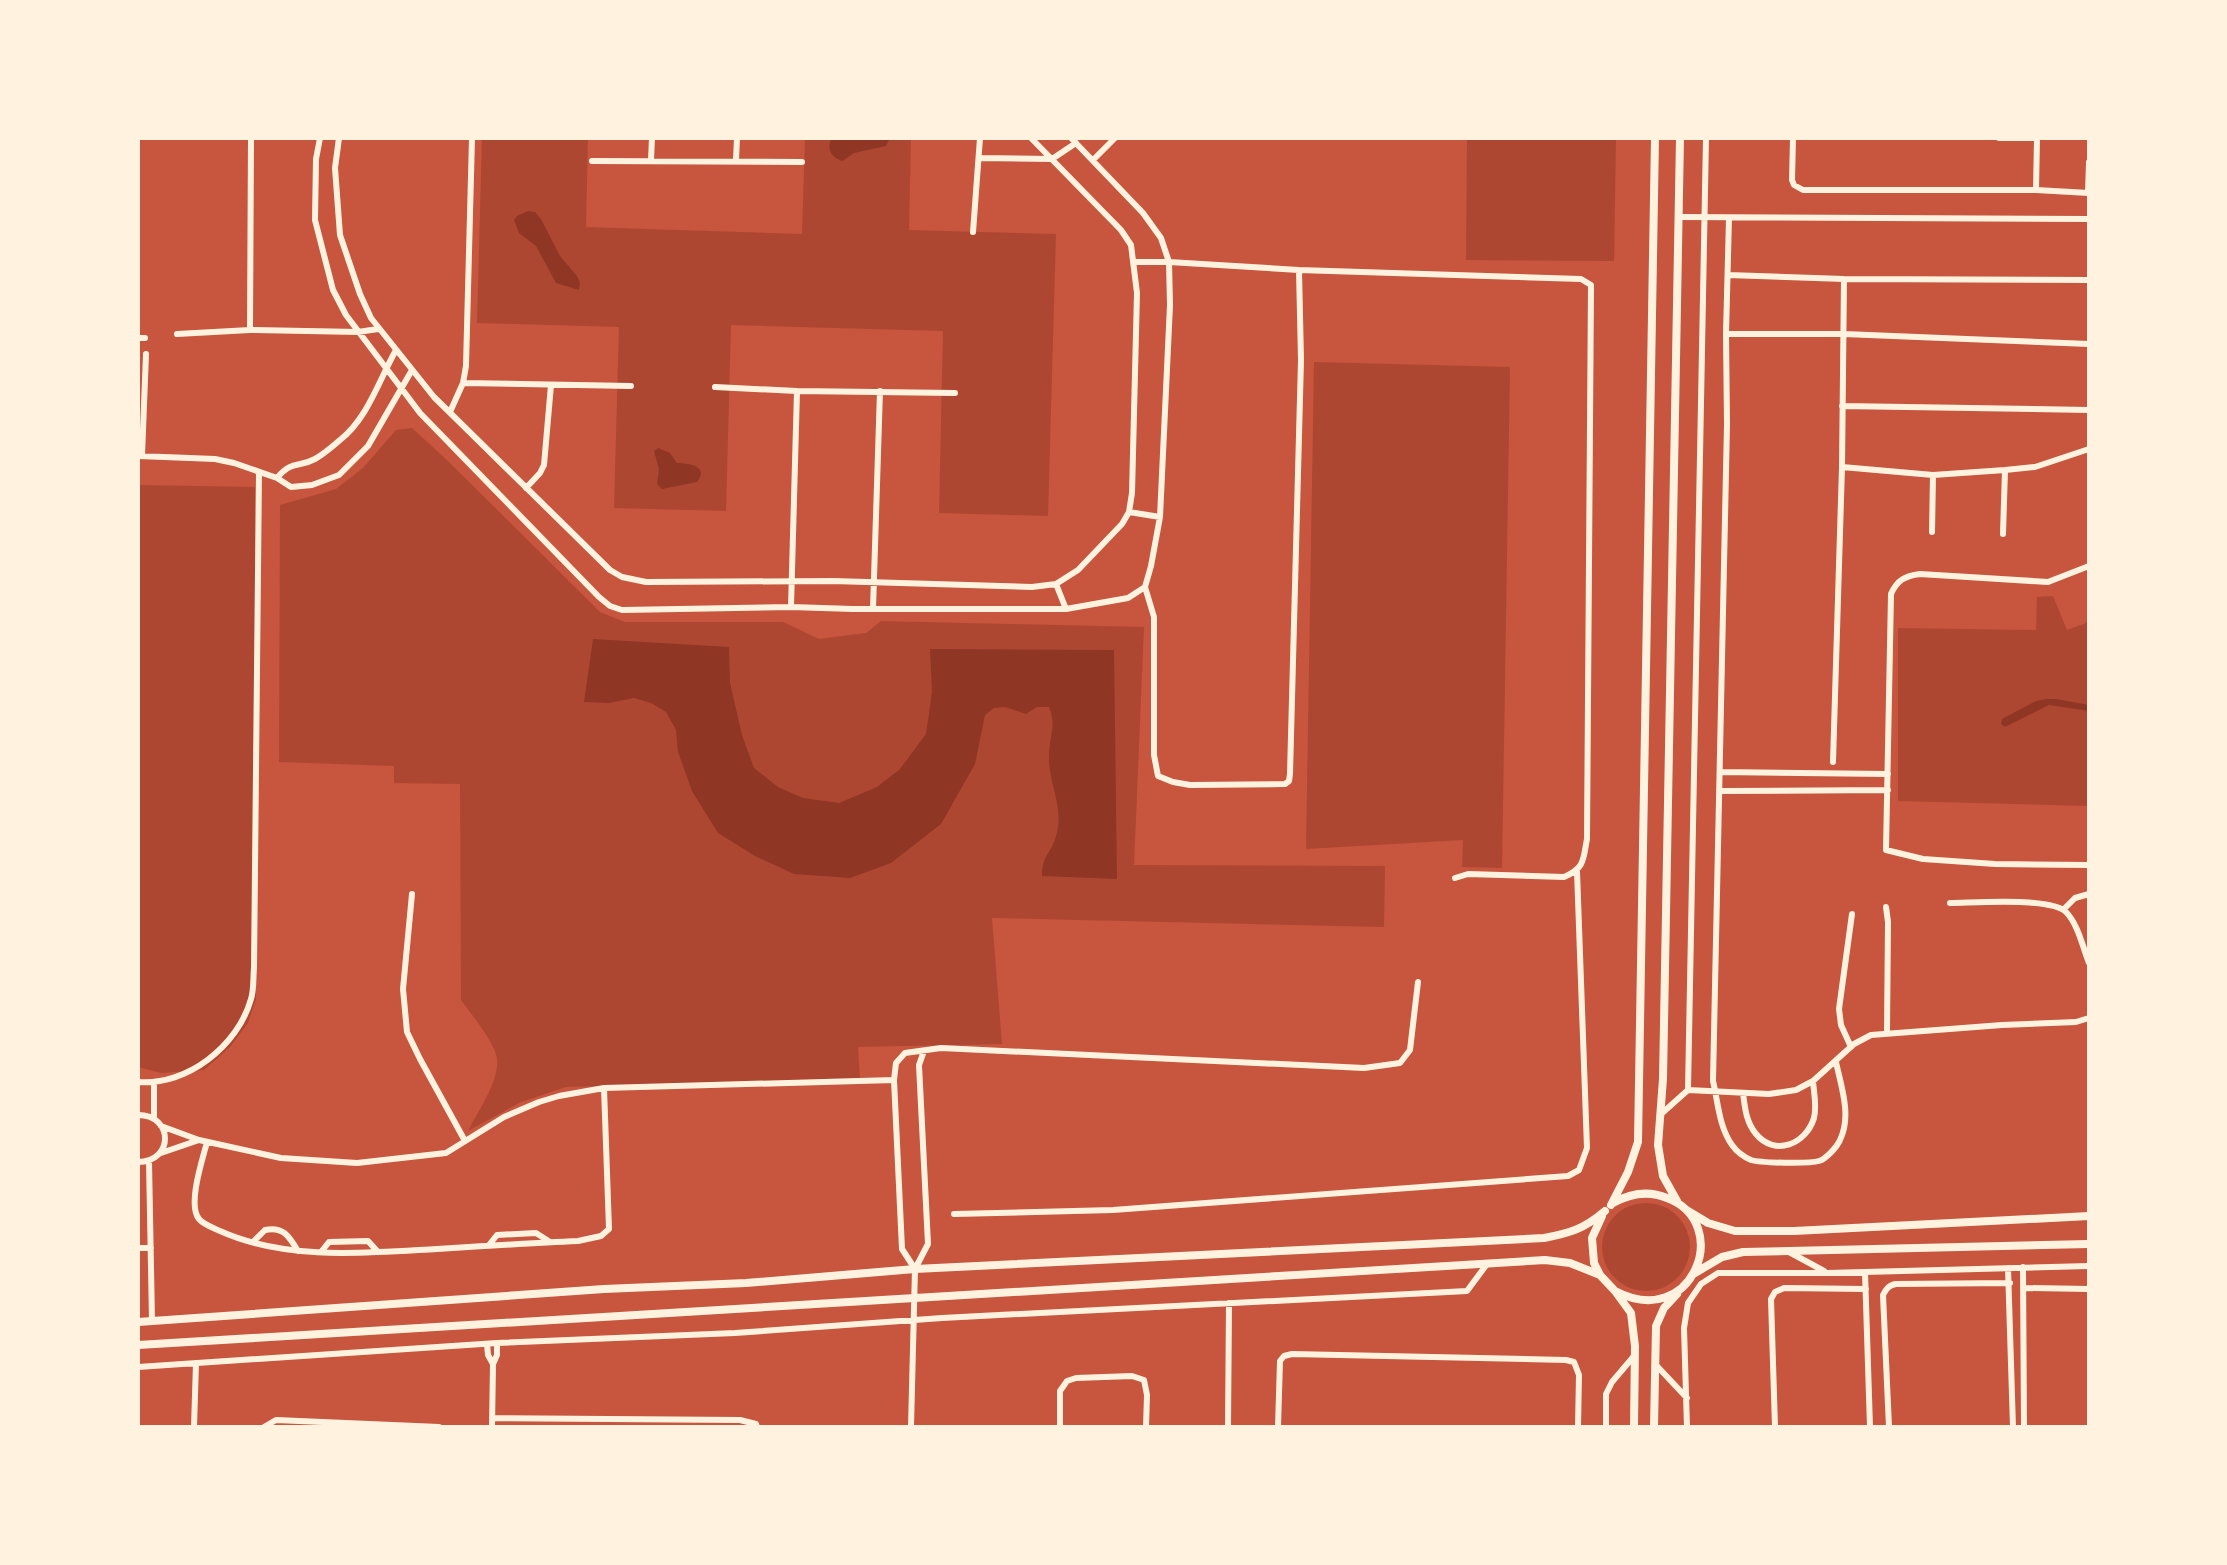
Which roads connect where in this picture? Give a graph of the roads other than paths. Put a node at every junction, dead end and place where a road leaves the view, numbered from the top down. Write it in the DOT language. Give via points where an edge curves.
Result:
graph roads {
  1 [pos="251,138"];
  2 [pos="320,138"];
  3 [pos="339,138"];
  4 [pos="472,138"];
  5 [pos="652,138"];
  6 [pos="737,138"];
  7 [pos="980,138"];
  8 [pos="1031,138"];
  9 [pos="1115,138"];
  10 [pos="1655,138"];
  11 [pos="1680,138"];
  12 [pos="1706,138"];
  13 [pos="1793,138"];
  14 [pos="1999,138"];
  15 [pos="2037,138"];
  16 [pos="1074,140"];
  17 [pos="979,158"];
  18 [pos="1052,159"];
  19 [pos="651,160"];
  20 [pos="736,160"];
  21 [pos="1093,160"];
  22 [pos="592,161"];
  23 [pos="802,162"];
  24 [pos="2089,162"];
  25 [pos="2036,190"];
  26 [pos="2089,193"];
  27 [pos="1679,217"];
  28 [pos="1705,217"];
  29 [pos="1729,218"];
  30 [pos="2089,219"];
  31 [pos="973,232"];
  32 [pos="1134,262"];
  33 [pos="1169,262"];
  34 [pos="1299,270"];
  35 [pos="1728,275"];
  36 [pos="1844,279"];
  37 [pos="2089,280"];
  38 [pos="378,329"];
  39 [pos="250,330"];
  40 [pos="358,332"];
  41 [pos="177,334"];
  42 [pos="1726,334"];
  43 [pos="1844,334"];
  44 [pos="2089,344"];
  45 [pos="396,350"];
  46 [pos="146,354"];
  47 [pos="386,367"];
  48 [pos="412,370"];
  49 [pos="463,383"];
  50 [pos="551,385"];
  51 [pos="631,386"];
  52 [pos="715,387"];
  53 [pos="401,388"];
  54 [pos="797,391"];
  55 [pos="880,391"];
  56 [pos="955,393"];
  57 [pos="1842,406"];
  58 [pos="2089,410"];
  59 [pos="450,412"];
  60 [pos="2089,449"];
  61 [pos="140,456"];
  62 [pos="1842,467"];
  63 [pos="2005,470"];
  64 [pos="259,472"];
  65 [pos="1933,475"];
  66 [pos="277,478"];
  67 [pos="526,488"];
  68 [pos="1129,512"];
  69 [pos="1160,517"];
  70 [pos="1932,532"];
  71 [pos="2003,534"];
  72 [pos="2089,566"];
  73 [pos="791,581"];
  74 [pos="874,583"];
  75 [pos="1056,584"];
  76 [pos="1145,587"];
  77 [pos="791,607"];
  78 [pos="873,609"];
  79 [pos="1066,609"];
  80 [pos="1833,762"];
  81 [pos="1720,772"];
  82 [pos="1888,774"];
  83 [pos="1888,790"];
  84 [pos="1720,791"];
  85 [pos="2089,865"];
  86 [pos="1577,871"];
  87 [pos="1455,878"];
  88 [pos="412,894"];
  89 [pos="2089,894"];
  90 [pos="1950,903"];
  91 [pos="1886,907"];
  92 [pos="2064,909"];
  93 [pos="1852,914"];
  94 [pos="2089,963"];
  95 [pos="1418,982"];
  96 [pos="2089,1018"];
  97 [pos="1887,1033"];
  98 [pos="1851,1047"];
  99 [pos="924,1051"];
  100 [pos="1836,1062"];
  101 [pos="894,1080"];
  102 [pos="1813,1081"];
  103 [pos="138,1082"];
  104 [pos="154,1083"];
  105 [pos="604,1088"];
  106 [pos="1688,1090"];
  107 [pos="1716,1091"];
  108 [pos="1743,1093"];
  109 [pos="138,1115"];
  110 [pos="1660,1115"];
  111 [pos="154,1118"];
  112 [pos="161,1126"];
  113 [pos="203,1141"];
  114 [pos="465,1141"];
  115 [pos="160,1153"];
  116 [pos="149,1161"];
  117 [pos="138,1162"];
  118 [pos="1677,1201"];
  119 [pos="1608,1208"];
  120 [pos="1687,1210"];
  121 [pos="954,1214"];
  122 [pos="2089,1216"];
  123 [pos="253,1242"];
  124 [pos="2089,1244"];
  125 [pos="138,1248"];
  126 [pos="151,1248"];
  127 [pos="298,1251"];
  128 [pos="1789,1252"];
  129 [pos="1487,1264"];
  130 [pos="2089,1266"];
  131 [pos="2023,1267"];
  132 [pos="2008,1268"];
  133 [pos="915,1269"];
  134 [pos="1865,1272"];
  135 [pos="1827,1273"];
  136 [pos="1694,1274"];
  137 [pos="1600,1275"];
  138 [pos="2010,1283"];
  139 [pos="1686,1285"];
  140 [pos="2024,1288"];
  141 [pos="1866,1289"];
  142 [pos="2089,1289"];
  143 [pos="1615,1291"];
  144 [pos="914,1298"];
  145 [pos="1229,1303"];
  146 [pos="913,1320"];
  147 [pos="152,1321"];
  148 [pos="138,1322"];
  149 [pos="497,1343"];
  150 [pos="487,1344"];
  151 [pos="138,1345"];
  152 [pos="1635,1355"];
  153 [pos="196,1363"];
  154 [pos="493,1364"];
  155 [pos="1655,1364"];
  156 [pos="138,1367"];
  157 [pos="1687,1398"];
  158 [pos="492,1418"];
  159 [pos="194,1427"];
  160 [pos="264,1427"];
  161 [pos="439,1427"];
  162 [pos="492,1427"];
  163 [pos="757,1427"];
  164 [pos="911,1427"];
  165 [pos="1060,1427"];
  166 [pos="1146,1427"];
  167 [pos="1228,1427"];
  168 [pos="1278,1427"];
  169 [pos="1578,1427"];
  170 [pos="1606,1427"];
  171 [pos="1634,1427"];
  172 [pos="1654,1427"];
  173 [pos="1687,1427"];
  174 [pos="1775,1427"];
  175 [pos="1870,1427"];
  176 [pos="1889,1427"];
  177 [pos="2013,1427"];
  178 [pos="2024,1427"];
  1 -- 39 [label="street"];
  2 -- 40 [label="street" via="315,220 333,290"];
  3 -- 38 [label="street" via="335,168 340,235"];
  4 -- 49 [label="street"];
  5 -- 19 [label="street"];
  6 -- 20 [label="street"];
  7 -- 17 [label="street"];
  8 -- 18 [label="street"];
  9 -- 21 [label="street"];
  10 -- 119 [label="street" via="1638,1142"];
  11 -- 27 [label="street"];
  12 -- 28 [label="street"];
  13 -- 25 [label="street" via="1792,180 1803,190"];
  14 -- 15 [label="street"];
  15 -- 25 [label="street"];
  16 -- 18 [label="street"];
  16 -- 21 [label="street"];
  17 -- 18 [label="street"];
  17 -- 31 [label="street"];
  18 -- 32 [label="street" via="1121,230"];
  19 -- 20 [label="street"];
  19 -- 22 [label="street"];
  20 -- 23 [label="street"];
  21 -- 33 [label="street" via="1143,213 1161,238"];
  24 -- 26 [label="street"];
  25 -- 26 [label="street"];
  27 -- 28 [label="street"];
  27 -- 110 [label="street"];
  28 -- 29 [label="street"];
  28 -- 106 [label="street"];
  29 -- 30 [label="street"];
  29 -- 35 [label="street"];
  32 -- 33 [label="street"];
  32 -- 68 [label="street"];
  33 -- 34 [label="street"];
  33 -- 69 [label="street"];
  34 -- 76 [label="street" via="1292,727 1285,784 1190,785 1158,776 1154,617"];
  34 -- 86 [label="street" via="1581,279 1591,285 1587,839"];
  35 -- 36 [label="street"];
  35 -- 42 [label="street"];
  36 -- 37 [label="street"];
  36 -- 43 [label="street"];
  38 -- 40 [label="street"];
  38 -- 45 [label="street"];
  39 -- 40 [label="street"];
  39 -- 41 [label="street"];
  40 -- 47 [label="street"];
  42 -- 43 [label="street"];
  42 -- 81 [label="street"];
  43 -- 44 [label="street"];
  43 -- 57 [label="street"];
  45 -- 47 [label="street"];
  45 -- 48 [label="street"];
  46 -- 61 [label="street"];
  47 -- 53 [label="street"];
  47 -- 66 [label="street" via="349,433 313,460 285,468"];
  48 -- 53 [label="street"];
  48 -- 59 [label="street"];
  49 -- 50 [label="street"];
  49 -- 59 [label="street"];
  50 -- 51 [label="street"];
  50 -- 67 [label="street" via="544,465"];
  52 -- 54 [label="street"];
  53 -- 66 [label="street" via="368,446 339,475 291,487"];
  53 -- 77 [label="street" via="610,606"];
  54 -- 55 [label="street"];
  54 -- 73 [label="street"];
  55 -- 56 [label="street"];
  55 -- 74 [label="street"];
  57 -- 58 [label="street"];
  57 -- 62 [label="street"];
  59 -- 67 [label="street"];
  60 -- 63 [label="street" via="2035,467"];
  61 -- 64 [label="street" via="215,459"];
  62 -- 65 [label="street"];
  62 -- 80 [label="street"];
  63 -- 65 [label="street"];
  63 -- 71 [label="street"];
  64 -- 66 [label="street"];
  64 -- 104 [label="street" via="251,999 225,1046 179,1076"];
  65 -- 70 [label="street"];
  67 -- 73 [label="street" via="622,577 646,582"];
  68 -- 69 [label="street"];
  68 -- 75 [label="street" via="1101,548"];
  69 -- 76 [label="street"];
  72 -- 82 [label="street" via="2048,582 1920,574 1895,585"];
  73 -- 74 [label="street"];
  73 -- 77 [label="street"];
  74 -- 75 [label="street"];
  74 -- 78 [label="street"];
  75 -- 79 [label="street"];
  76 -- 79 [label="street" via="1128,598"];
  77 -- 78 [label="street"];
  78 -- 79 [label="street"];
  81 -- 82 [label="street"];
  81 -- 84 [label="street"];
  82 -- 83 [label="street"];
  83 -- 84 [label="street"];
  83 -- 85 [label="street" via="1886,850 1923,859"];
  84 -- 107 [label="street"];
  86 -- 87 [label="street" via="1564,877"];
  86 -- 121 [label="street" via="1587,1148 1579,1170 1568,1176 1113,1210"];
  88 -- 114 [label="street" via="403,989 407,1032"];
  89 -- 92 [label="street"];
  90 -- 92 [label="street" via="2030,903"];
  91 -- 97 [label="street"];
  92 -- 94 [label="street"];
  93 -- 98 [label="street" via="1839,1009"];
  95 -- 99 [label="street" via="1410,1050 1400,1063 1348,1067"];
  96 -- 97 [label="street"];
  97 -- 98 [label="street"];
  98 -- 100 [label="street"];
  99 -- 101 [label="street" via="900,1056"];
  99 -- 133 [label="street" via="919,1065 928,1244"];
  100 -- 102 [label="street"];
  100 -- 107 [label="street" via="1845,1125 1840,1142 1819,1161 1754,1161 1741,1155 1720,1119"];
  101 -- 105 [label="street"];
  101 -- 133 [label="street" via="902,1249"];
  102 -- 108 [label="street" via="1796,1090"];
  102 -- 108 [label="street" via="1813,1121 1792,1146 1779,1147 1755,1133 1746,1117"];
  103 -- 104 [label="street"];
  104 -- 111 [label="street"];
  105 -- 114 [label="street" via="539,1102"];
  105 -- 127 [label="street" via="609,1229 601,1236 550,1242 536,1233 497,1235 489,1245 378,1252 368,1241 329,1242 321,1252"];
  106 -- 107 [label="street"];
  106 -- 110 [label="street"];
  107 -- 108 [label="street"];
  109 -- 111 [label="street"];
  110 -- 118 [label="street" via="1663,1176"];
  111 -- 112 [label="street"];
  112 -- 113 [label="street"];
  112 -- 115 [label="street" via="165,1140"];
  113 -- 114 [label="street" via="281,1158 357,1163 446,1153"];
  113 -- 115 [label="street"];
  113 -- 123 [label="street" via="196,1188 199,1220"];
  115 -- 116 [label="street"];
  116 -- 117 [label="street"];
  116 -- 126 [label="street"];
  118 -- 119 [label="street" via="1653,1192 1627,1196"];
  118 -- 120 [label="street"];
  119 -- 133 [label="street" via="1573,1232 1544,1238"];
  119 -- 137 [label="street" via="1592,1238"];
  120 -- 122 [label="street" via="1735,1231"];
  120 -- 136 [label="street" via="1701,1247"];
  123 -- 127 [label="street"];
  123 -- 127 [label="street" via="265,1230 279,1229"];
  124 -- 128 [label="street"];
  125 -- 126 [label="street"];
  126 -- 147 [label="street"];
  128 -- 135 [label="street"];
  128 -- 136 [label="street" via="1743,1252 1722,1257"];
  129 -- 137 [label="street" via="1545,1260"];
  129 -- 144 [label="street"];
  129 -- 145 [label="street" via="1467,1291"];
  130 -- 131 [label="street"];
  131 -- 132 [label="street"];
  131 -- 140 [label="street"];
  132 -- 134 [label="street"];
  132 -- 138 [label="street"];
  133 -- 144 [label="street"];
  133 -- 147 [label="street"];
  134 -- 135 [label="street"];
  134 -- 141 [label="street"];
  135 -- 157 [label="street" via="1718,1273 1701,1284 1688,1303 1684,1328"];
  136 -- 139 [label="street"];
  137 -- 143 [label="street"];
  138 -- 176 [label="street" via="1896,1284 1885,1290"];
  138 -- 177 [label="street"];
  139 -- 143 [label="street" via="1659,1300 1636,1300"];
  139 -- 155 [label="street" via="1664,1308 1656,1326"];
  140 -- 142 [label="street"];
  140 -- 178 [label="street"];
  141 -- 174 [label="street" via="1775,1292"];
  141 -- 175 [label="street"];
  143 -- 152 [label="street" via="1631,1313"];
  144 -- 146 [label="street"];
  144 -- 151 [label="street"];
  145 -- 146 [label="street"];
  145 -- 167 [label="street"];
  146 -- 149 [label="street"];
  146 -- 164 [label="street"];
  147 -- 148 [label="street"];
  149 -- 150 [label="street"];
  149 -- 154 [label="street"];
  150 -- 153 [label="street"];
  150 -- 154 [label="street"];
  152 -- 170 [label="street" via="1606,1394"];
  152 -- 171 [label="street"];
  153 -- 156 [label="street"];
  153 -- 159 [label="street"];
  154 -- 158 [label="street"];
  155 -- 157 [label="street"];
  155 -- 172 [label="street"];
  157 -- 173 [label="street"];
  158 -- 162 [label="street"];
  158 -- 163 [label="street" via="740,1420"];
  160 -- 161 [label="street" via="276,1420"];
  165 -- 166 [label="street" via="1060,1391 1067,1381 1132,1376 1144,1380"];
  168 -- 169 [label="street" via="1280,1361 1292,1354 1574,1362 1579,1375"];
}
